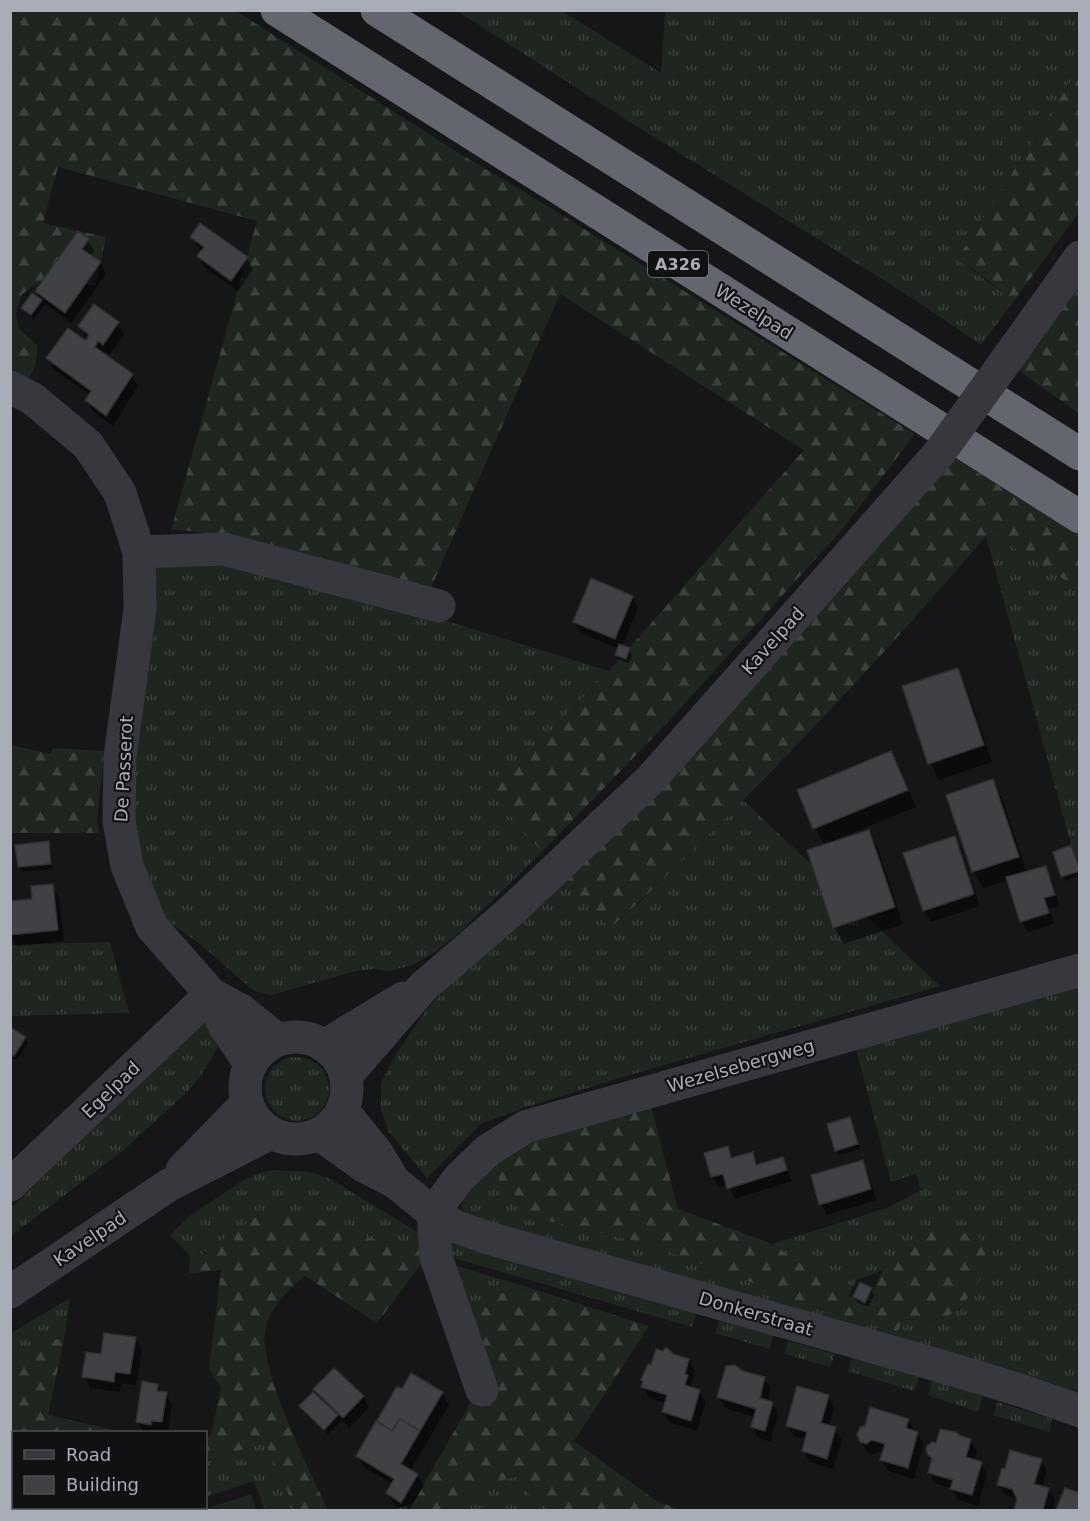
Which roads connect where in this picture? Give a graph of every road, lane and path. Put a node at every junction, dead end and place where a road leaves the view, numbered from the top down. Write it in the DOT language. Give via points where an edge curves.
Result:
graph roads {
  1 [pos="277,10"];
  2 [pos="377,10"];
  3 [pos="1080,257"];
  4 [pos="10,387"];
  5 [pos="1080,454"];
  6 [pos="1080,518"];
  7 [pos="139,552"];
  8 [pos="439,606"];
  9 [pos="1080,970"];
  10 [pos="423,987"];
  11 [pos="211,994"];
  12 [pos="278,1040"];
  13 [pos="324,1046"];
  14 [pos="251,1065"];
  15 [pos="346,1076"];
  16 [pos="247,1103"];
  17 [pos="342,1110"];
  18 [pos="271,1133"];
  19 [pos="319,1134"];
  20 [pos="395,1182"];
  21 [pos="10,1185"];
  22 [pos="169,1185"];
  23 [pos="433,1214"];
  24 [pos="10,1292"];
  25 [pos="482,1390"];
  26 [pos="1080,1411"];
  1 -- 6 [label="highway, Wezelpad / A326"];
  2 -- 5 [label="highway, A326"];
  3 -- 10 [label="street, Kavelpad, bridge" via="940,452 651,779 510,912"];
  4 -- 7 [label="street, De Passerot" via="33,399 88,445 120,493"];
  7 -- 8 [label="street" via="224,549"];
  7 -- 11 [label="street, De Passerot" via="140,609 120,757 119,821 127,866 152,927"];
  9 -- 23 [label="street, Wezelsebergweg" via="525,1127 487,1151 459,1178"];
  10 -- 13 [label="street, Kavelpad"];
  10 -- 15 [label="street, Kavelpad"];
  11 -- 12 [label="street, De Passerot" via="242,1011"];
  11 -- 14 [label="street, De Passerot" via="224,1025"];
  11 -- 21 [label="street, Egelpad"];
  12 -- 13 [label="street" via="302,1037"];
  12 -- 14 [label="street"];
  13 -- 15 [label="street" via="334,1054"];
  14 -- 16 [label="street" via="246,1077"];
  15 -- 17 [label="street"];
  16 -- 18 [label="street" via="256,1120"];
  16 -- 22 [label="street, Kavelpad"];
  17 -- 19 [label="street" via="337,1120"];
  17 -- 20 [label="street, Donkerstraat"];
  18 -- 19 [label="street" via="286,1139"];
  18 -- 22 [label="street, Kavelpad"];
  19 -- 20 [label="street, Donkerstraat" via="364,1166"];
  20 -- 23 [label="street, Donkerstraat"];
  22 -- 24 [label="street, Kavelpad"];
  23 -- 25 [label="street" via="436,1257"];
  23 -- 26 [label="street, Donkerstraat" via="485,1237 933,1364"];
}
